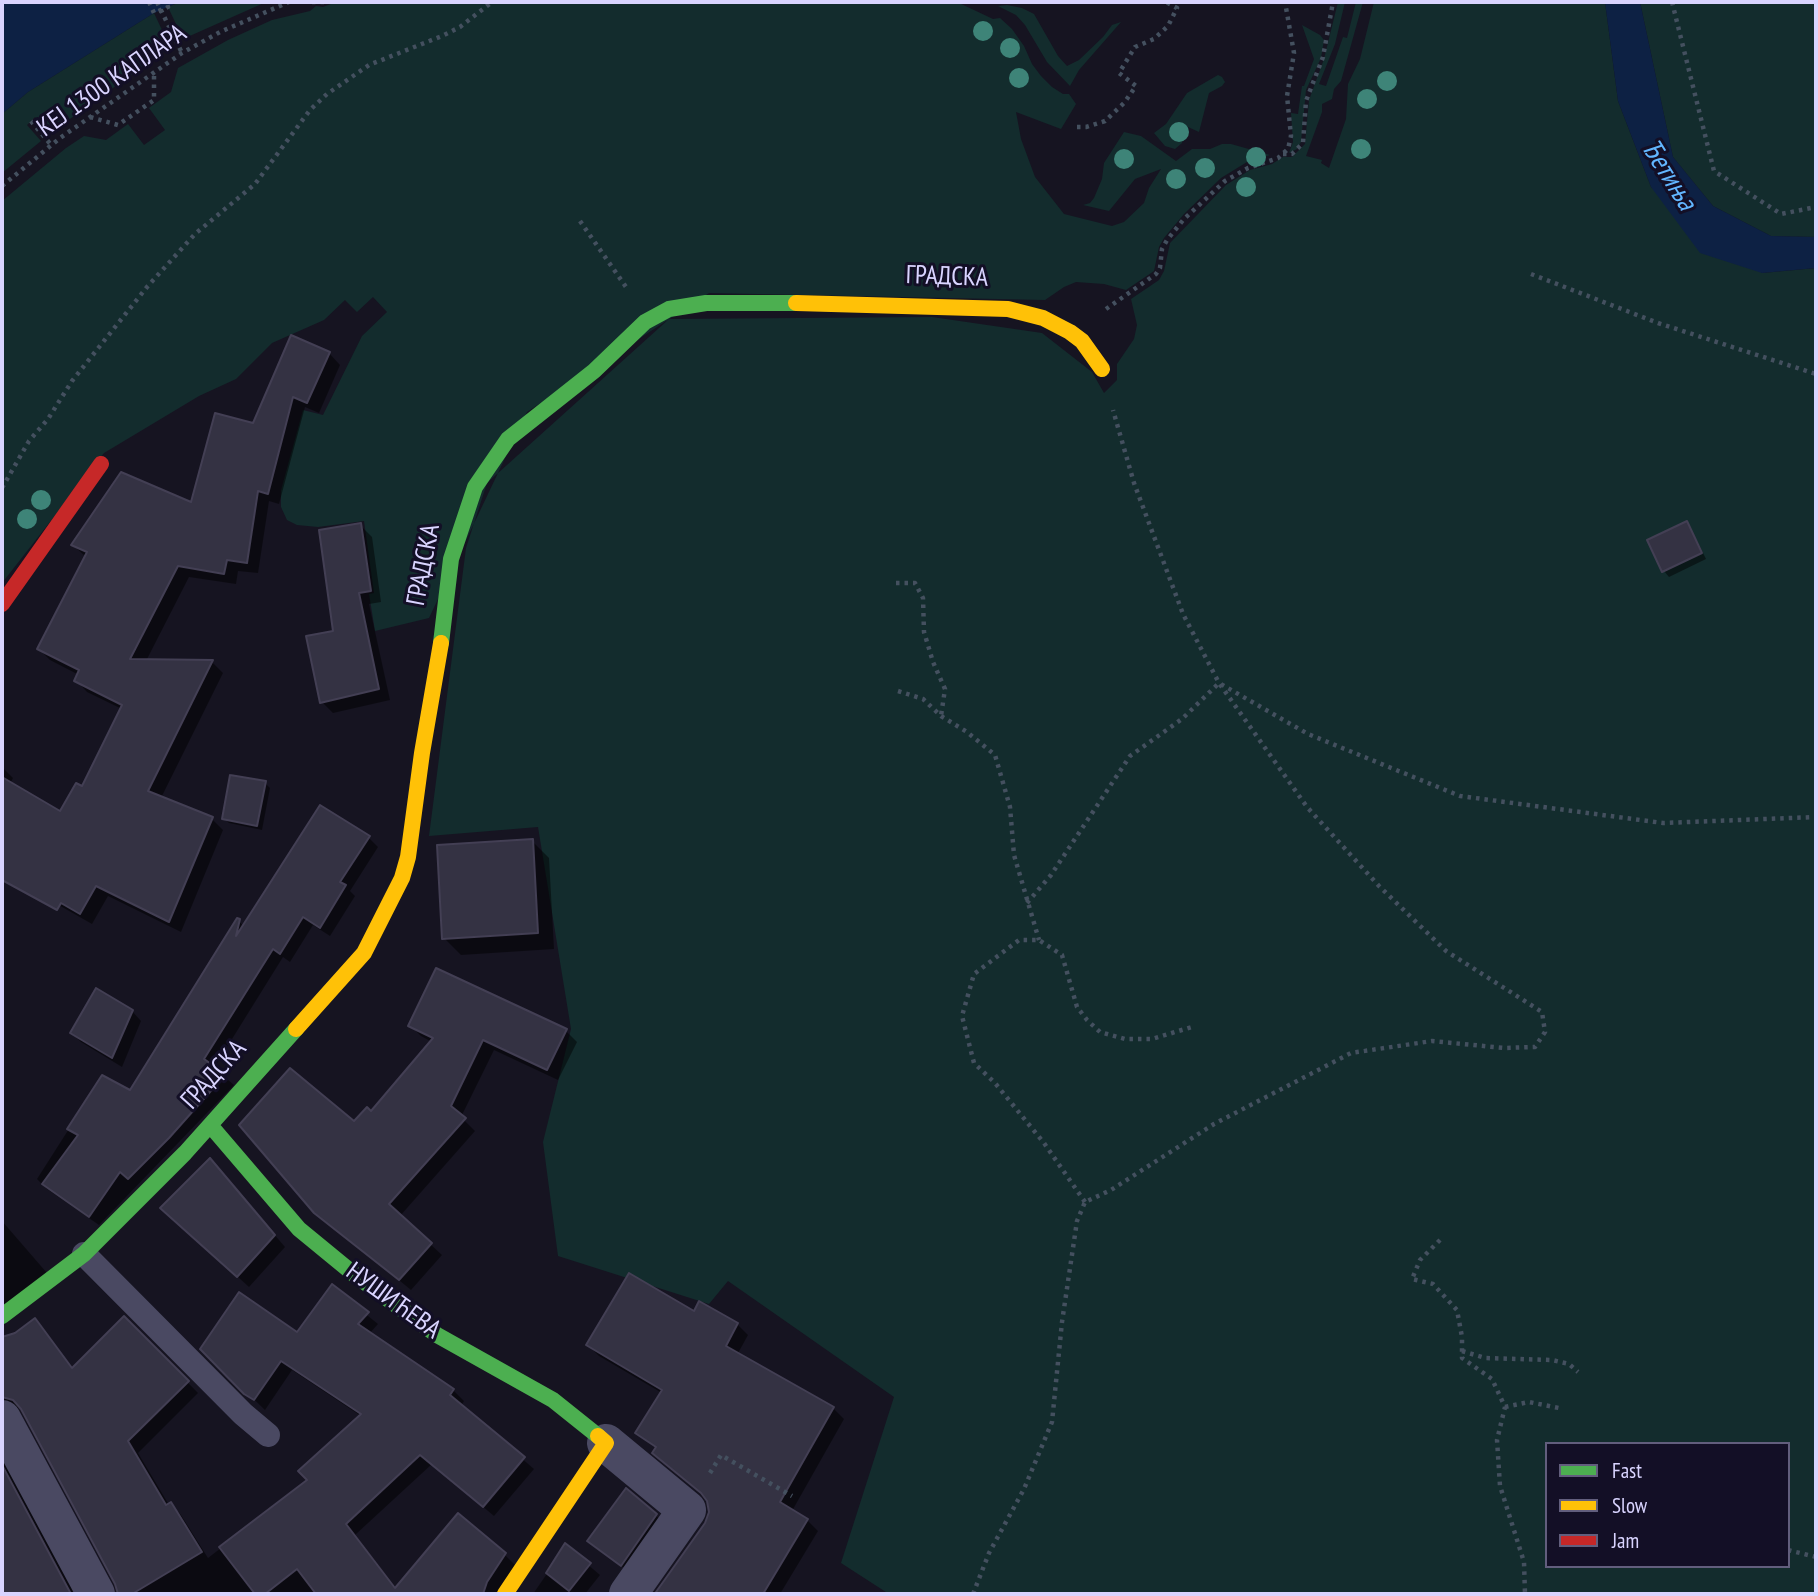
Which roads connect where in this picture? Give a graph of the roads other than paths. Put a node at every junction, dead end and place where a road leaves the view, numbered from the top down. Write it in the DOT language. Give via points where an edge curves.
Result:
graph roads {
  1 [pos="1102,369"];
  2 [pos="101,464"];
  3 [pos="2,604"];
  4 [pos="210,1125"];
  5 [pos="84,1254"];
  6 [pos="2,1316"];
  7 [pos="2,1419"];
  8 [pos="268,1435"];
  9 [pos="606,1443"];
  10 [pos="96,1594"];
  11 [pos="505,1594"];
  12 [pos="628,1594"];
  1 -- 4 [label="street, ГРАДСКА" via="1070,332 1043,318 1008,309 706,303 669,309 645,322 594,372 508,439 475,487 451,559 412,837 402,878 364,953"];
  2 -- 3 [label="street"];
  4 -- 5 [label="street, ГРАДСКА"];
  4 -- 9 [label="street, НУШИЋЕВА" via="299,1229 327,1252 437,1335 553,1401"];
  5 -- 6 [label="street, ГРАДСКА"];
  5 -- 8 [label="lane"];
  7 -- 10 [label="street"];
  9 -- 11 [label="street"];
  9 -- 12 [label="street, НУШИЋЕВА" via="687,1510"];
}
